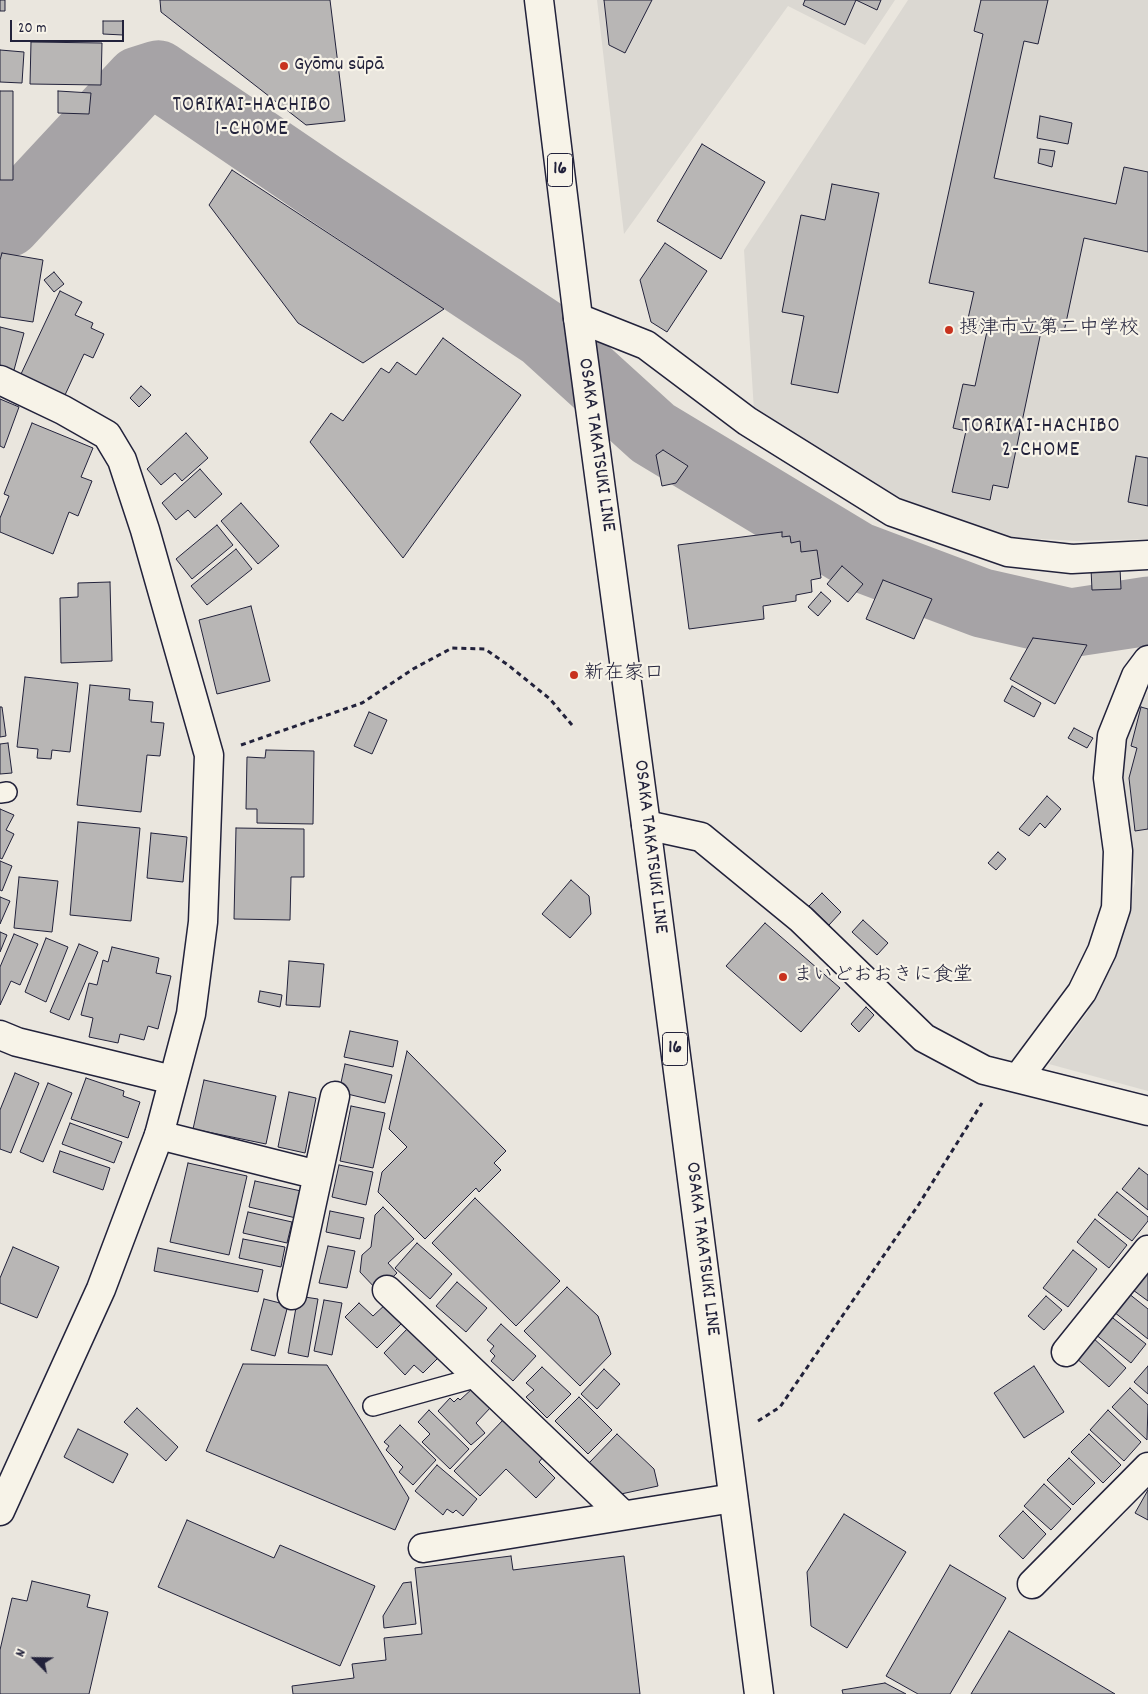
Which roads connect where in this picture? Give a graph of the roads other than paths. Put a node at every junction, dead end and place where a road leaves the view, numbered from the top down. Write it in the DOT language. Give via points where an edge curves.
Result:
graph roads {
  1 [pos="539,0"];
  2 [pos="580,329"];
  3 [pos="0,380"];
  4 [pos="1148,555"];
  5 [pos="1148,660"];
  6 [pos="646,825"];
  7 [pos="0,1035"];
  8 [pos="1009,1076"];
  9 [pos="173,1080"];
  10 [pos="335,1096"];
  11 [pos="1148,1111"];
  12 [pos="159,1136"];
  13 [pos="318,1175"];
  14 [pos="1148,1250"];
  15 [pos="387,1290"];
  16 [pos="292,1295"];
  17 [pos="1066,1352"];
  18 [pos="478,1377"];
  19 [pos="373,1406"];
  20 [pos="1148,1467"];
  21 [pos="733,1498"];
  22 [pos="0,1511"];
  23 [pos="623,1515"];
  24 [pos="423,1548"];
  25 [pos="1032,1584"];
  26 [pos="758,1694"];
  1 -- 2 [label="street, OSAKA TAKATSUKI LINE / 16"];
  2 -- 4 [label="street" via="646,345 747,421 893,512 1008,552 1072,559"];
  2 -- 6 [label="street, OSAKA TAKATSUKI LINE / 16"];
  3 -- 9 [label="street" via="107,435 122,460 146,530 209,755 204,922 191,1014"];
  5 -- 8 [label="street" via="1136,676 1112,736 1108,778 1118,851 1116,908 1102,951 1082,992"];
  6 -- 8 [label="street" via="701,837 801,919 924,1038 984,1070"];
  6 -- 21 [label="street, OSAKA TAKATSUKI LINE / 16"];
  7 -- 9 [label="street"];
  8 -- 11 [label="street"];
  9 -- 12 [label="street"];
  10 -- 13 [label="street"];
  12 -- 13 [label="street"];
  12 -- 22 [label="street" via="101,1289"];
  13 -- 16 [label="street"];
  14 -- 17 [label="street"];
  15 -- 18 [label="street"];
  18 -- 19 [label="lane"];
  18 -- 23 [label="street"];
  20 -- 25 [label="street"];
  21 -- 23 [label="street"];
  21 -- 26 [label="street, OSAKA TAKATSUKI LINE / 16"];
  23 -- 24 [label="street"];
}
